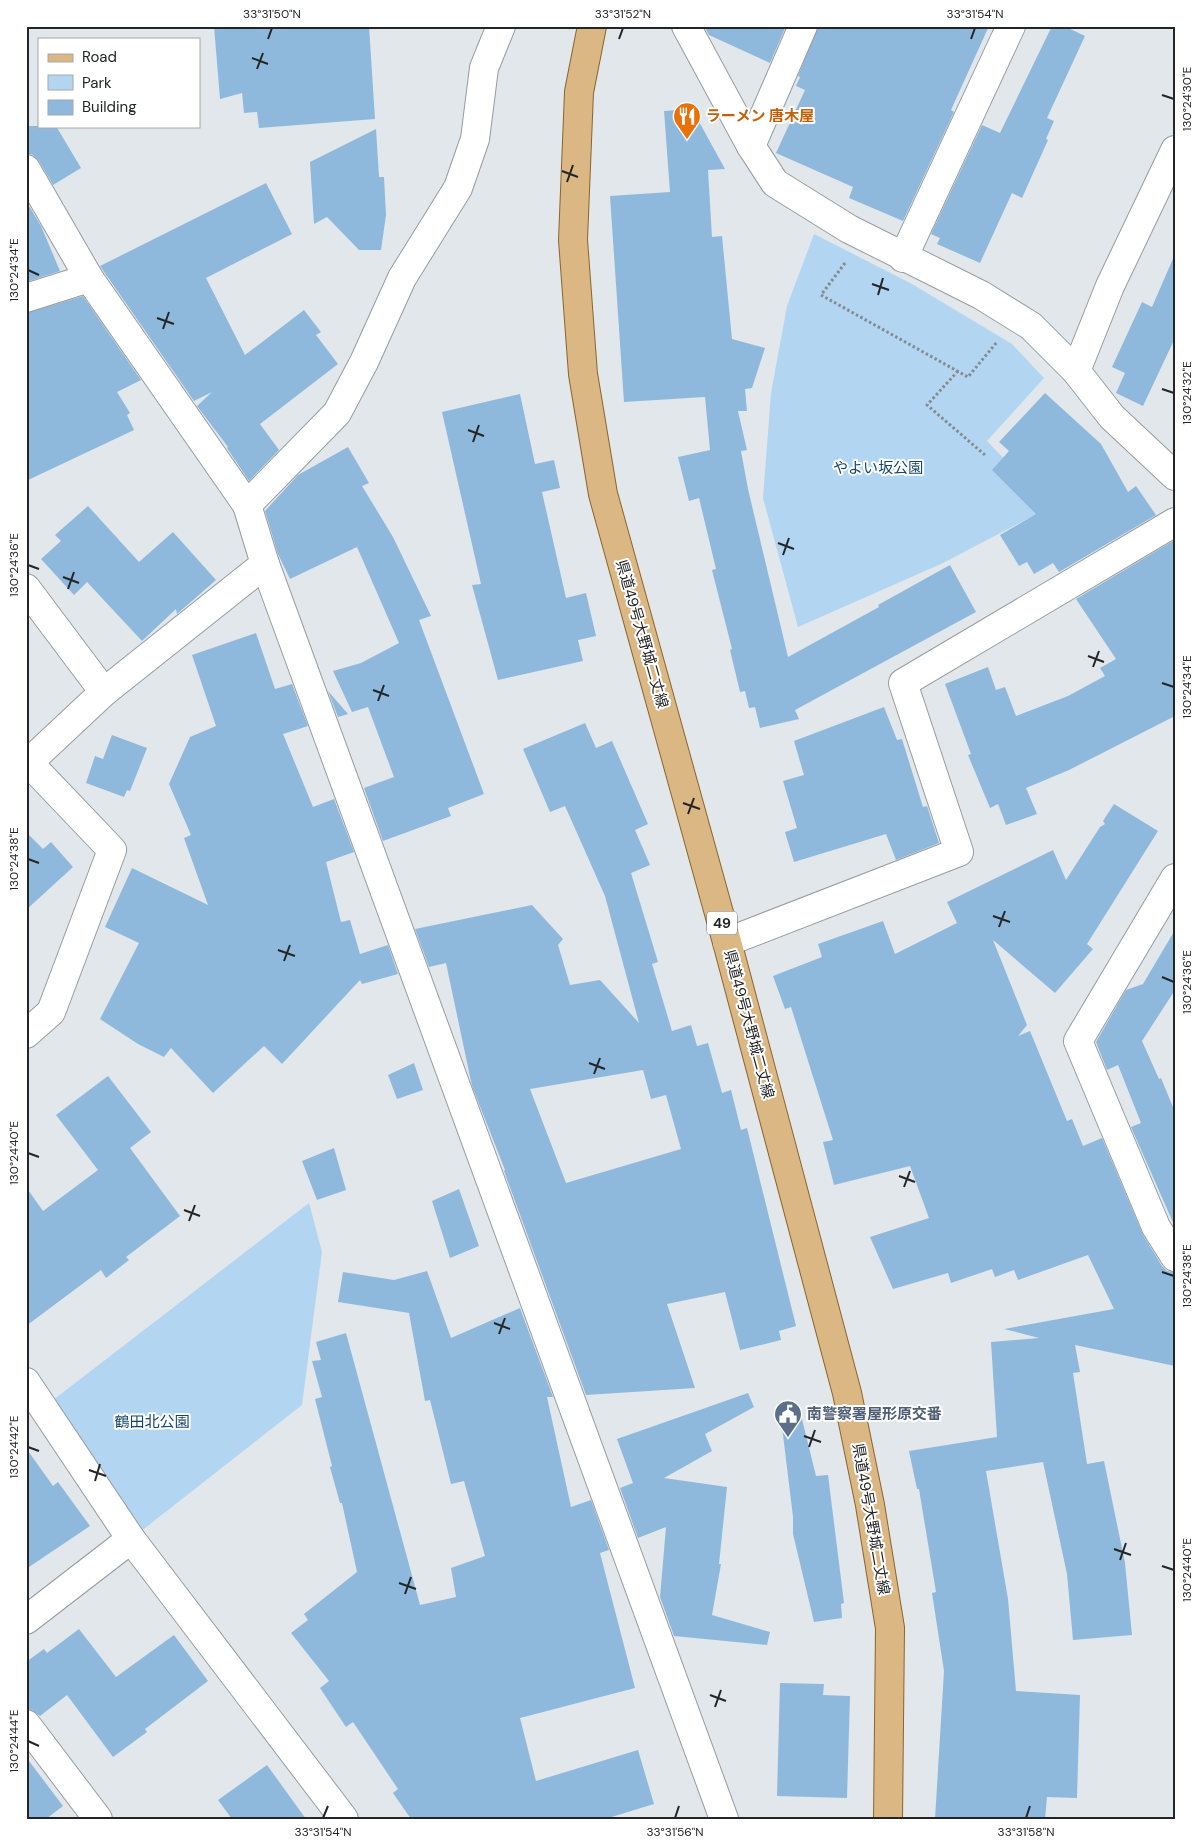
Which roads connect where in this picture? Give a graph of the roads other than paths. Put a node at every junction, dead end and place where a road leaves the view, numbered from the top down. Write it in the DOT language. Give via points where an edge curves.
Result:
graph roads {
  1 [pos="501,26"];
  2 [pos="592,26"];
  3 [pos="686,26"];
  4 [pos="803,26"];
  5 [pos="1011,26"];
  6 [pos="750,146"];
  7 [pos="1175,150"];
  8 [pos="26,169"];
  9 [pos="903,258"];
  10 [pos="89,278"];
  11 [pos="26,298"];
  12 [pos="1076,371"];
  13 [pos="1175,476"];
  14 [pos="247,505"];
  15 [pos="1175,522"];
  16 [pos="265,564"];
  17 [pos="26,588"];
  18 [pos="104,692"];
  19 [pos="28,764"];
  20 [pos="1175,878"];
  21 [pos="728,942"];
  22 [pos="26,1034"];
  23 [pos="1175,1257"];
  24 [pos="26,1382"];
  25 [pos="131,1538"];
  26 [pos="26,1620"];
  27 [pos="26,1724"];
  28 [pos="98,1819"];
  29 [pos="344,1819"];
  30 [pos="724,1819"];
  31 [pos="888,1819"];
  1 -- 14 [label="street" via="484,68 475,139 458,188 402,278 337,413"];
  2 -- 21 [label="main road, 県道49号大野城二丈線 / 49" via="579,92 573,240 583,374 603,494"];
  3 -- 6 [label="street"];
  4 -- 6 [label="street"];
  5 -- 9 [label="street"];
  6 -- 9 [label="street" via="775,183"];
  7 -- 12 [label="street" via="1110,286"];
  8 -- 10 [label="street"];
  9 -- 12 [label="street" via="981,295 1031,326"];
  10 -- 11 [label="street"];
  10 -- 14 [label="street"];
  12 -- 13 [label="street" via="1112,417"];
  14 -- 16 [label="street"];
  15 -- 21 [label="street" via="903,683 959,852"];
  16 -- 18 [label="street"];
  16 -- 30 [label="street"];
  17 -- 18 [label="street"];
  18 -- 19 [label="street"];
  19 -- 22 [label="street" via="112,850 51,1012"];
  20 -- 23 [label="street" via="1078,1041 1156,1227"];
  21 -- 31 [label="main road, 県道49号大野城二丈線 / 49" via="847,1394 870,1505 890,1628"];
  24 -- 25 [label="street"];
  25 -- 26 [label="street"];
  25 -- 29 [label="street"];
  27 -- 28 [label="street"];
}
